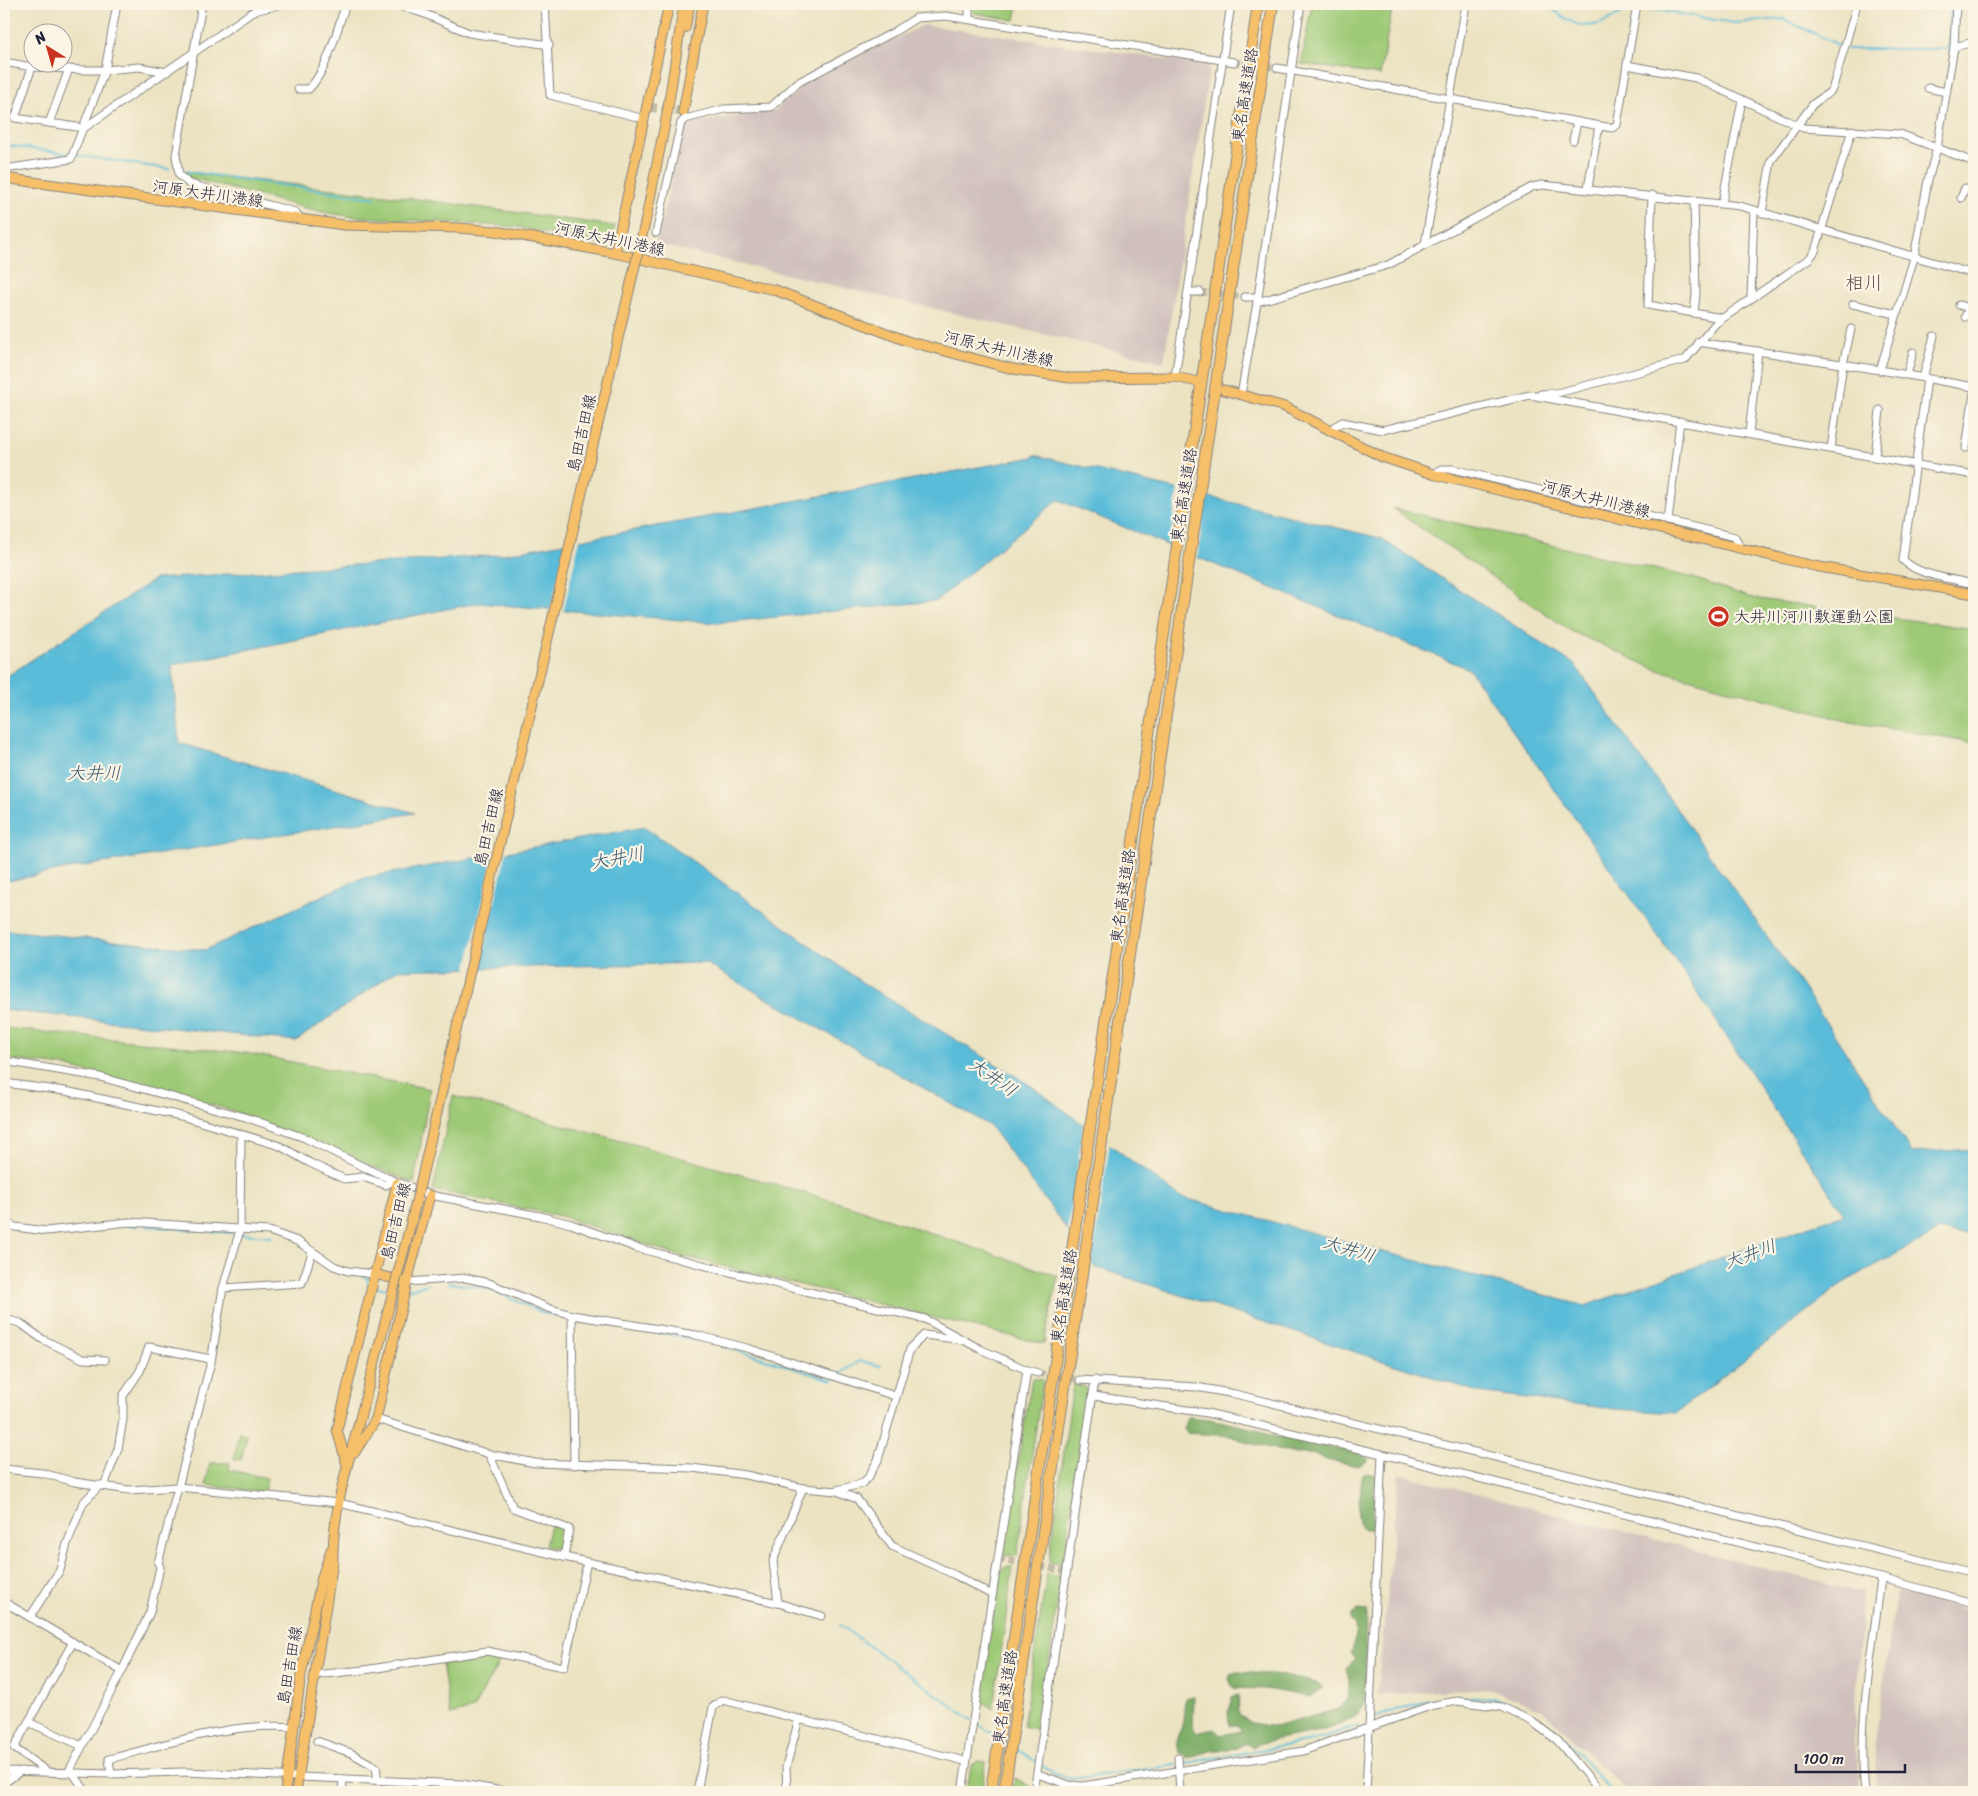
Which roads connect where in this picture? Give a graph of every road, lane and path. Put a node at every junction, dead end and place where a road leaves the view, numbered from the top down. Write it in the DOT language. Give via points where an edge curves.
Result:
graph roads {
  1 [pos="117,4"];
  2 [pos="202,4"];
  3 [pos="283,4"];
  4 [pos="346,4"];
  5 [pos="394,4"];
  6 [pos="545,4"];
  7 [pos="669,4"];
  8 [pos="684,4"];
  9 [pos="690,4"];
  10 [pos="702,4"];
  11 [pos="969,4"];
  12 [pos="1230,4"];
  13 [pos="1258,4"];
  14 [pos="1273,4"];
  15 [pos="1301,4"];
  16 [pos="1466,4"];
  17 [pos="1637,4"];
  18 [pos="1857,4"];
  19 [pos="1956,4"];
  20 [pos="969,19"];
  21 [pos="1974,42"];
  22 [pos="549,45"];
  23 [pos="1954,46"];
  24 [pos="194,54"];
  25 [pos="1221,61"];
  26 [pos="4,62"];
  27 [pos="1234,62"];
  28 [pos="22,65"];
  29 [pos="1627,65"];
  30 [pos="1277,68"];
  31 [pos="72,69"];
  32 [pos="105,70"];
  33 [pos="1290,71"];
  34 [pos="30,72"];
  35 [pos="68,72"];
  36 [pos="167,72"];
  37 [pos="1928,88"];
  38 [pos="298,89"];
  39 [pos="1946,92"];
  40 [pos="1451,99"];
  41 [pos="1742,100"];
  42 [pos="683,112"];
  43 [pos="667,114"];
  44 [pos="645,119"];
  45 [pos="1577,122"];
  46 [pos="49,123"];
  47 [pos="1599,126"];
  48 [pos="1797,126"];
  49 [pos="84,128"];
  50 [pos="1852,130"];
  51 [pos="1573,140"];
  52 [pos="1937,148"];
  53 [pos="1974,162"];
  54 [pos="4,169"];
  55 [pos="4,178"];
  56 [pos="1588,188"];
  57 [pos="1974,191"];
  58 [pos="1652,195"];
  59 [pos="1961,198"];
  60 [pos="1694,200"];
  61 [pos="1722,203"];
  62 [pos="1758,212"];
  63 [pos="302,220"];
  64 [pos="1820,230"];
  65 [pos="656,233"];
  66 [pos="1425,244"];
  67 [pos="615,253"];
  68 [pos="1914,258"];
  69 [pos="1974,274"];
  70 [pos="1189,292"];
  71 [pos="1200,292"];
  72 [pos="1244,297"];
  73 [pos="1751,298"];
  74 [pos="1257,300"];
  75 [pos="1853,304"];
  76 [pos="1959,305"];
  77 [pos="1972,308"];
  78 [pos="1694,312"];
  79 [pos="1896,314"];
  80 [pos="1722,318"];
  81 [pos="1965,318"];
  82 [pos="1851,329"];
  83 [pos="1934,336"];
  84 [pos="1698,342"];
  85 [pos="1758,351"];
  86 [pos="1914,352"];
  87 [pos="1843,364"];
  88 [pos="1880,370"];
  89 [pos="1907,375"];
  90 [pos="1175,376"];
  91 [pos="1925,378"];
  92 [pos="1198,382"];
  93 [pos="1974,387"];
  94 [pos="1224,390"];
  95 [pos="1974,393"];
  96 [pos="1241,395"];
  97 [pos="1530,395"];
  98 [pos="1880,410"];
  99 [pos="1680,421"];
  100 [pos="1329,430"];
  101 [pos="1749,434"];
  102 [pos="1966,448"];
  103 [pos="1831,449"];
  104 [pos="1875,457"];
  105 [pos="1916,464"];
  106 [pos="1432,474"];
  107 [pos="1974,475"];
  108 [pos="1668,521"];
  109 [pos="1740,548"];
  110 [pos="1974,584"];
  111 [pos="1974,594"];
  112 [pos="4,1061"];
  113 [pos="4,1083"];
  114 [pos="241,1135"];
  115 [pos="395,1182"];
  116 [pos="430,1195"];
  117 [pos="4,1222"];
  118 [pos="240,1233"];
  119 [pos="311,1255"];
  120 [pos="373,1278"];
  121 [pos="407,1284"];
  122 [pos="223,1288"];
  123 [pos="4,1319"];
  124 [pos="572,1319"];
  125 [pos="964,1340"];
  126 [pos="105,1360"];
  127 [pos="211,1360"];
  128 [pos="1027,1370"];
  129 [pos="1038,1373"];
  130 [pos="1080,1380"];
  131 [pos="1095,1380"];
  132 [pos="895,1396"];
  133 [pos="1094,1396"];
  134 [pos="376,1419"];
  135 [pos="489,1454"];
  136 [pos="1382,1454"];
  137 [pos="574,1464"];
  138 [pos="347,1465"];
  139 [pos="4,1469"];
  140 [pos="102,1486"];
  141 [pos="178,1487"];
  142 [pos="803,1488"];
  143 [pos="837,1491"];
  144 [pos="339,1503"];
  145 [pos="333,1545"];
  146 [pos="564,1557"];
  147 [pos="587,1562"];
  148 [pos="1974,1573"];
  149 [pos="1881,1578"];
  150 [pos="992,1595"];
  151 [pos="4,1602"];
  152 [pos="1974,1603"];
  153 [pos="778,1604"];
  154 [pos="822,1616"];
  155 [pos="30,1617"];
  156 [pos="73,1642"];
  157 [pos="122,1671"];
  158 [pos="314,1674"];
  159 [pos="798,1719"];
  160 [pos="28,1722"];
  161 [pos="294,1727"];
  162 [pos="1369,1728"];
  163 [pos="316,1741"];
  164 [pos="82,1746"];
  165 [pos="1178,1759"];
  166 [pos="966,1761"];
  167 [pos="1179,1770"];
  168 [pos="4,1771"];
  169 [pos="21,1771"];
  170 [pos="48,1772"];
  171 [pos="1038,1772"];
  172 [pos="71,1773"];
  173 [pos="111,1774"];
  174 [pos="286,1777"];
  175 [pos="298,1778"];
  176 [pos="342,1780"];
  177 [pos="378,1781"];
  178 [pos="4,1783"];
  179 [pos="420,1783"];
  180 [pos="491,1790"];
  181 [pos="86,1792"];
  182 [pos="285,1792"];
  183 [pos="296,1792"];
  184 [pos="342,1792"];
  185 [pos="420,1792"];
  186 [pos="509,1792"];
  187 [pos="697,1792"];
  188 [pos="787,1792"];
  189 [pos="962,1792"];
  190 [pos="991,1792"];
  191 [pos="1004,1792"];
  192 [pos="1034,1792"];
  193 [pos="1180,1792"];
  194 [pos="1366,1792"];
  195 [pos="1602,1792"];
  196 [pos="1865,1792"];
  1 -- 32 [label="street"];
  2 -- 24 [label="street"];
  3 -- 24 [label="street" via="254,11"];
  4 -- 38 [label="street" via="315,83 309,89"];
  5 -- 22 [label="street" via="469,34"];
  6 -- 22 [label="street"];
  7 -- 44 [label="main road"];
  8 -- 43 [label="main road, 島田吉田線"];
  9 -- 43 [label="main road, 島田吉田線"];
  10 -- 42 [label="main road"];
  11 -- 20 [label="street"];
  12 -- 25 [label="street"];
  13 -- 190 [label="highway, 東名高速道路"];
  14 -- 191 [label="highway, 東名高速道路"];
  15 -- 33 [label="street"];
  16 -- 40 [label="street"];
  17 -- 29 [label="street"];
  18 -- 48 [label="street" via="1833,87 1813,104"];
  19 -- 23 [label="street"];
  20 -- 25 [label="street"];
  20 -- 65 [label="street" via="946,16 916,18 797,83 771,107 724,109 685,119 681,123"];
  21 -- 23 [label="street"];
  22 -- 44 [label="street" via="550,95"];
  23 -- 39 [label="street"];
  24 -- 36 [label="street"];
  24 -- 63 [label="street" via="176,155 178,176 189,184 295,212"];
  25 -- 27 [label="street"];
  25 -- 70 [label="street"];
  26 -- 28 [label="street"];
  29 -- 41 [label="street" via="1696,78"];
  29 -- 47 [label="street" via="1617,125 1612,128"];
  30 -- 33 [label="street"];
  31 -- 32 [label="street"];
  32 -- 36 [label="street" via="139,67"];
  32 -- 49 [label="street"];
  33 -- 40 [label="street"];
  33 -- 74 [label="street"];
  34 -- 46 [label="street" via="15,118"];
  35 -- 46 [label="street"];
  36 -- 49 [label="street"];
  37 -- 39 [label="street"];
  39 -- 52 [label="street"];
  40 -- 45 [label="street"];
  40 -- 66 [label="street"];
  41 -- 48 [label="street"];
  41 -- 61 [label="street"];
  43 -- 138 [label="main road, 島田吉田線, bridge" via="645,223 412,1219"];
  44 -- 67 [label="main road"];
  45 -- 47 [label="street"];
  45 -- 51 [label="street"];
  46 -- 49 [label="street"];
  47 -- 56 [label="street"];
  48 -- 50 [label="street"];
  48 -- 62 [label="street" via="1771,161"];
  49 -- 54 [label="street" via="72,155"];
  50 -- 52 [label="street" via="1900,134"];
  50 -- 64 [label="street"];
  52 -- 53 [label="street"];
  52 -- 68 [label="street"];
  55 -- 63 [label="main road, 河原大井川港線"];
  56 -- 58 [label="street"];
  56 -- 66 [label="street" via="1532,187"];
  57 -- 59 [label="street" via="1965,188"];
  58 -- 60 [label="street"];
  58 -- 78 [label="street" via="1648,304"];
  60 -- 61 [label="street"];
  60 -- 78 [label="street"];
  61 -- 62 [label="street"];
  62 -- 64 [label="street"];
  62 -- 73 [label="street"];
  63 -- 67 [label="main road, 河原大井川港線" via="344,225 496,231"];
  64 -- 68 [label="street"];
  64 -- 73 [label="street" via="1810,258"];
  66 -- 74 [label="street" via="1388,265"];
  67 -- 90 [label="main road, 河原大井川港線" via="775,290 907,341 1013,369 1070,378"];
  68 -- 69 [label="street"];
  68 -- 79 [label="street"];
  70 -- 71 [label="street"];
  70 -- 90 [label="street"];
  72 -- 74 [label="street"];
  73 -- 80 [label="street"];
  74 -- 96 [label="street"];
  75 -- 79 [label="street"];
  76 -- 77 [label="street"];
  77 -- 81 [label="street"];
  78 -- 80 [label="street"];
  79 -- 88 [label="street"];
  80 -- 84 [label="street"];
  82 -- 87 [label="street"];
  83 -- 91 [label="street"];
  84 -- 85 [label="street"];
  84 -- 97 [label="street" via="1685,360 1557,393"];
  85 -- 87 [label="street"];
  85 -- 101 [label="street"];
  86 -- 89 [label="street"];
  87 -- 88 [label="street"];
  87 -- 103 [label="street"];
  88 -- 89 [label="street"];
  89 -- 91 [label="street"];
  90 -- 92 [label="main road, 河原大井川港線"];
  91 -- 93 [label="street"];
  91 -- 105 [label="street"];
  94 -- 96 [label="main road, 河原大井川港線"];
  95 -- 102 [label="street"];
  96 -- 100 [label="main road, 河原大井川港線" via="1285,407"];
  97 -- 99 [label="street"];
  97 -- 100 [label="street" via="1383,430 1342,422"];
  98 -- 104 [label="street"];
  99 -- 101 [label="street"];
  99 -- 108 [label="street"];
  100 -- 106 [label="main road, 河原大井川港線" via="1382,457"];
  101 -- 103 [label="street"];
  103 -- 104 [label="street"];
  104 -- 105 [label="street"];
  105 -- 107 [label="street"];
  105 -- 110 [label="street" via="1903,560 1922,571"];
  106 -- 108 [label="street" via="1441,469 1453,469"];
  106 -- 109 [label="main road, 河原大井川港線"];
  108 -- 109 [label="street" via="1735,537"];
  109 -- 111 [label="main road, 河原大井川港線" via="1814,566"];
  112 -- 115 [label="street" via="100,1077 246,1117 306,1138"];
  113 -- 114 [label="street" via="65,1091 172,1114"];
  114 -- 115 [label="street" via="280,1146 344,1179 363,1176 386,1185"];
  114 -- 118 [label="street"];
  115 -- 116 [label="street"];
  115 -- 120 [label="main road"];
  116 -- 121 [label="main road"];
  116 -- 125 [label="street" via="540,1216 637,1248 926,1319"];
  117 -- 118 [label="street" via="46,1231 129,1222"];
  118 -- 119 [label="street" via="269,1231 283,1235 297,1241"];
  118 -- 122 [label="street"];
  119 -- 120 [label="street"];
  119 -- 122 [label="street" via="302,1283"];
  120 -- 121 [label="main road"];
  120 -- 138 [label="main road" via="337,1430"];
  121 -- 124 [label="street" via="466,1278 489,1282"];
  121 -- 134 [label="main road"];
  122 -- 127 [label="street"];
  123 -- 126 [label="street" via="20,1323 42,1339 83,1359"];
  124 -- 132 [label="street" via="696,1335"];
  124 -- 137 [label="street"];
  125 -- 128 [label="street"];
  125 -- 132 [label="street" via="924,1335 916,1341 910,1349"];
  127 -- 140 [label="street" via="149,1348 140,1371 123,1396 118,1449"];
  127 -- 141 [label="street"];
  128 -- 129 [label="street"];
  128 -- 150 [label="street"];
  130 -- 131 [label="street"];
  131 -- 133 [label="street"];
  131 -- 148 [label="street" via="1196,1387 1236,1394"];
  132 -- 143 [label="street" via="878,1460 868,1478 861,1484"];
  133 -- 136 [label="street" via="1207,1413"];
  133 -- 171 [label="street"];
  134 -- 135 [label="street"];
  134 -- 138 [label="main road"];
  135 -- 137 [label="street" via="535,1463"];
  135 -- 146 [label="street" via="513,1508 569,1528"];
  136 -- 149 [label="street"];
  136 -- 162 [label="street"];
  137 -- 142 [label="street" via="692,1468 746,1475"];
  138 -- 144 [label="main road, 島田吉田線"];
  139 -- 140 [label="street" via="42,1473"];
  140 -- 141 [label="street" via="129,1490"];
  140 -- 155 [label="street" via="83,1503 60,1570"];
  141 -- 144 [label="street"];
  141 -- 157 [label="street" via="158,1563 160,1567 150,1612"];
  142 -- 143 [label="street"];
  142 -- 153 [label="street" via="773,1561"];
  143 -- 150 [label="street" via="857,1499 892,1546 955,1574"];
  144 -- 145 [label="main road, 島田吉田線"];
  144 -- 146 [label="street"];
  145 -- 158 [label="main road, 島田吉田線"];
  145 -- 161 [label="main road, 島田吉田線" via="322,1577 301,1675"];
  146 -- 147 [label="street"];
  147 -- 153 [label="street"];
  147 -- 158 [label="street" via="564,1667 487,1651 364,1670"];
  149 -- 152 [label="street"];
  149 -- 196 [label="street" via="1863,1732"];
  150 -- 166 [label="street"];
  151 -- 155 [label="street"];
  153 -- 154 [label="street"];
  155 -- 156 [label="street"];
  156 -- 157 [label="street"];
  156 -- 160 [label="street"];
  157 -- 164 [label="street"];
  158 -- 175 [label="main road, 島田吉田線"];
  159 -- 166 [label="street"];
  159 -- 187 [label="street" via="723,1700 713,1707"];
  159 -- 188 [label="street" via="786,1767"];
  160 -- 164 [label="street"];
  160 -- 170 [label="street" via="14,1748"];
  161 -- 173 [label="street" via="264,1725 212,1731 109,1759"];
  161 -- 174 [label="main road, 島田吉田線"];
  162 -- 167 [label="street" via="1303,1751"];
  162 -- 194 [label="street"];
  162 -- 195 [label="street" via="1430,1706 1457,1701 1502,1706 1557,1740"];
  163 -- 177 [label="street" via="351,1753 376,1767"];
  164 -- 172 [label="street"];
  165 -- 167 [label="street"];
  166 -- 189 [label="street"];
  167 -- 171 [label="street" via="1083,1786 1068,1786"];
  167 -- 193 [label="street"];
  168 -- 169 [label="street"];
  169 -- 170 [label="street"];
  169 -- 178 [label="street"];
  170 -- 172 [label="street"];
  171 -- 192 [label="street"];
  172 -- 173 [label="street"];
  172 -- 181 [label="street"];
  173 -- 174 [label="street" via="184,1772"];
  174 -- 175 [label="street"];
  174 -- 182 [label="main road, 島田吉田線"];
  175 -- 176 [label="street"];
  175 -- 183 [label="main road, 島田吉田線"];
  176 -- 177 [label="street"];
  176 -- 184 [label="street"];
  177 -- 179 [label="street"];
  179 -- 180 [label="street"];
  179 -- 185 [label="street"];
  180 -- 186 [label="street"];
}
